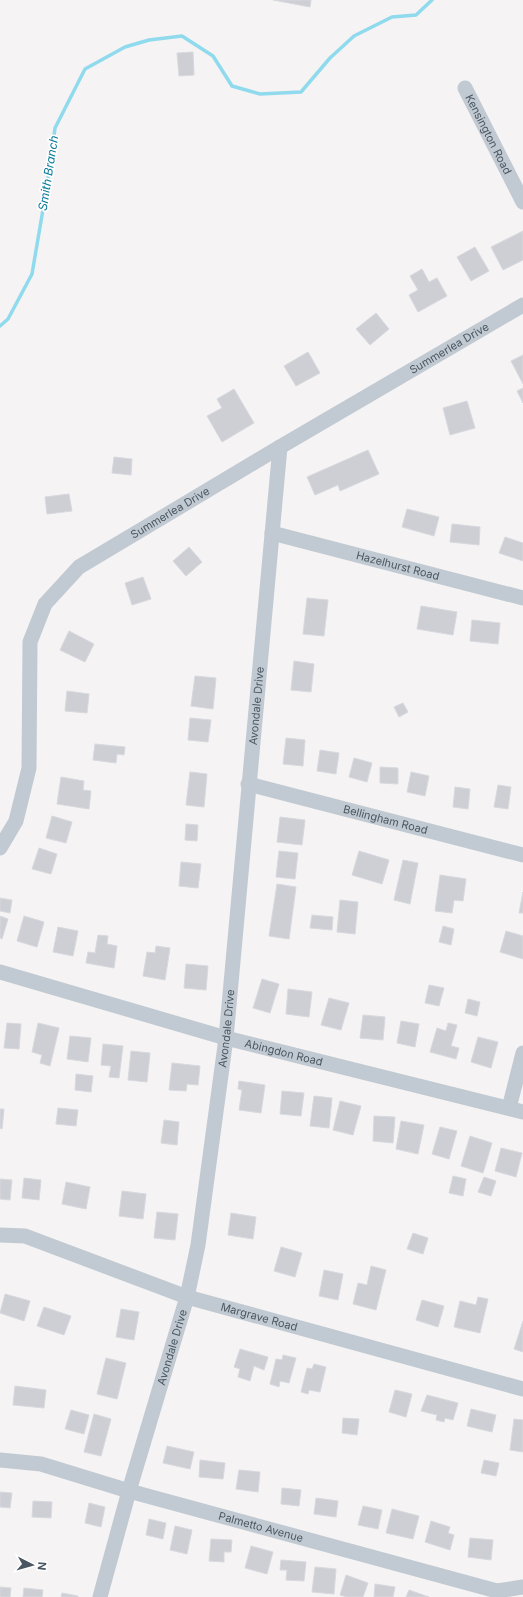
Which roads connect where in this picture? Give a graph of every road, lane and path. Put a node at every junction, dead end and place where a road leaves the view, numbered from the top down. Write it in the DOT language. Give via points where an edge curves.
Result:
graph roads {
  1 [pos="465,88"];
  2 [pos="523,202"];
  3 [pos="523,305"];
  4 [pos="280,447"];
  5 [pos="272,533"];
  6 [pos="523,598"];
  7 [pos="248,784"];
  8 [pos="0,848"];
  9 [pos="523,855"];
  10 [pos="0,972"];
  11 [pos="226,1038"];
  12 [pos="523,1053"];
  13 [pos="516,1110"];
  14 [pos="0,1235"];
  15 [pos="187,1298"];
  16 [pos="523,1389"];
  17 [pos="0,1460"];
  18 [pos="129,1491"];
  19 [pos="523,1587"];
  20 [pos="100,1597"];
  1 -- 2 [label="street, Kensington Road"];
  3 -- 4 [label="street, Summerlea Drive"];
  4 -- 5 [label="street, Avondale Drive"];
  4 -- 8 [label="street, Summerlea Drive" via="79,568 45,604 30,642 29,768 16,821"];
  5 -- 6 [label="street, Hazelhurst Road"];
  5 -- 7 [label="street, Avondale Drive"];
  7 -- 9 [label="street, Bellingham Road"];
  7 -- 11 [label="street, Avondale Drive"];
  10 -- 11 [label="street, Abingdon Road"];
  11 -- 13 [label="street, Abingdon Road"];
  11 -- 15 [label="street, Avondale Drive" via="198,1245"];
  12 -- 13 [label="street"];
  14 -- 15 [label="street, Margrave Road" via="25,1236"];
  15 -- 16 [label="street, Margrave Road"];
  15 -- 18 [label="street, Avondale Drive"];
  17 -- 18 [label="street, Palmetto Avenue" via="41,1464"];
  18 -- 19 [label="street, Palmetto Avenue" via="497,1591"];
  18 -- 20 [label="street, Avondale Drive"];
}
